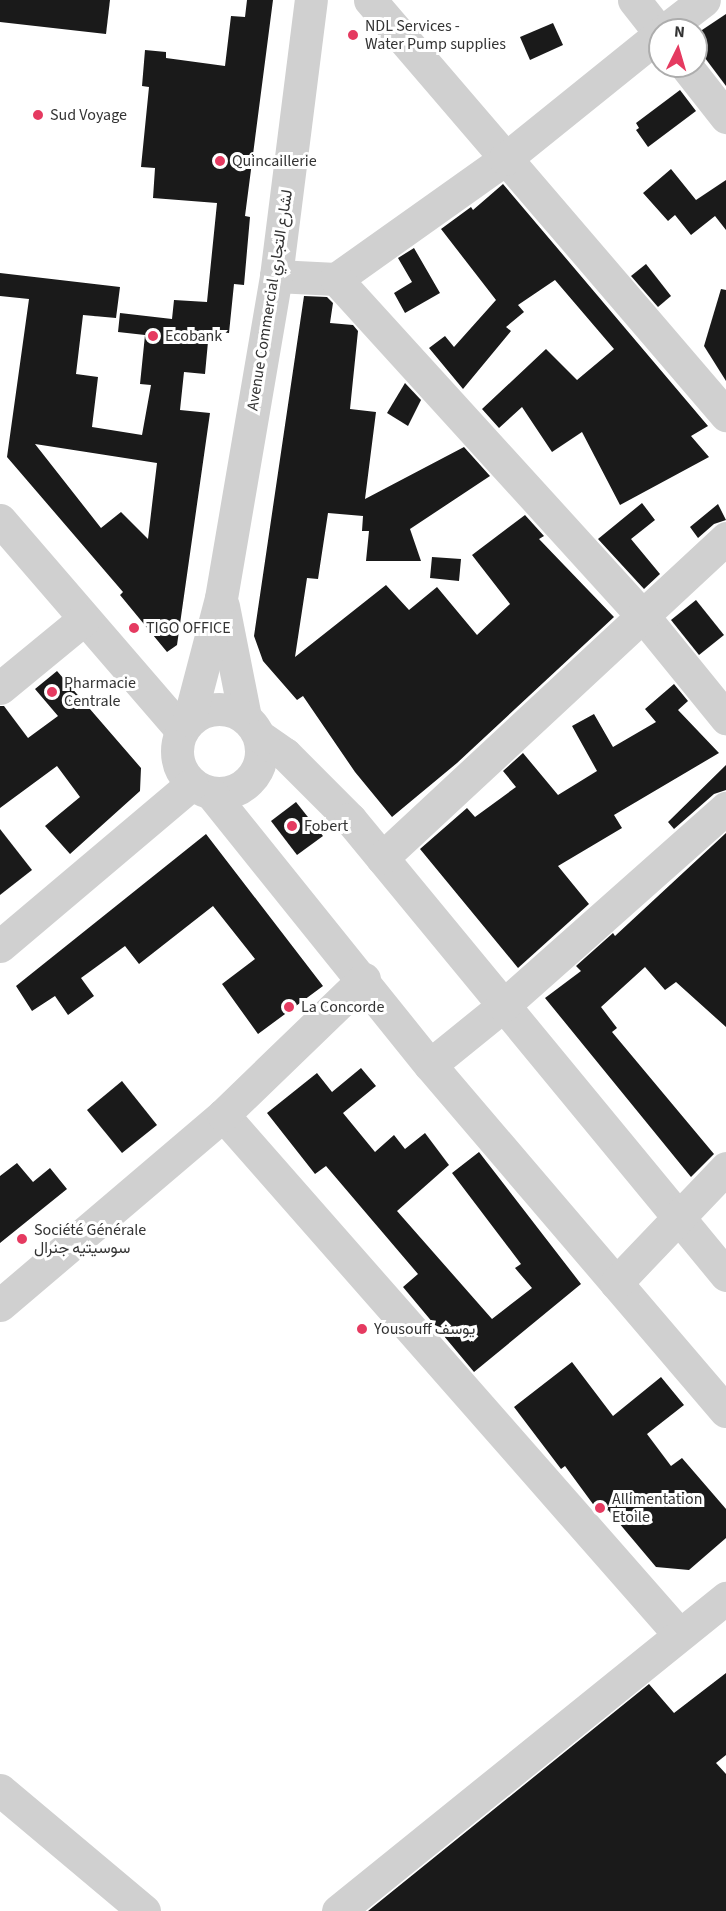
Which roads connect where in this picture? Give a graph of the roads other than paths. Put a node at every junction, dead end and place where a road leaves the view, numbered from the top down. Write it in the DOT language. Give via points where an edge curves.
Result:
graph roads {
  1 [pos="311,0"];
  2 [pos="370,0"];
  3 [pos="634,0"];
  4 [pos="704,0"];
  5 [pos="648,18"];
  6 [pos="681,18"];
  7 [pos="648,44"];
  8 [pos="695,78"];
  9 [pos="726,117"];
  10 [pos="505,159"];
  11 [pos="276,276"];
  12 [pos="336,279"];
  13 [pos="726,415"];
  14 [pos="0,520"];
  15 [pos="726,538"];
  16 [pos="221,598"];
  17 [pos="643,616"];
  18 [pos="84,620"];
  19 [pos="0,688"];
  20 [pos="726,718"];
  21 [pos="185,725"];
  22 [pos="252,726"];
  23 [pos="201,788"];
  24 [pos="726,808"];
  25 [pos="382,858"];
  26 [pos="0,946"];
  27 [pos="364,979"];
  28 [pos="504,1005"];
  29 [pos="430,1065"];
  30 [pos="223,1115"];
  31 [pos="726,1168"];
  32 [pos="678,1216"];
  33 [pos="726,1275"];
  34 [pos="616,1283"];
  35 [pos="0,1305"];
  36 [pos="726,1411"];
  37 [pos="726,1598"];
  38 [pos="679,1634"];
  39 [pos="0,1790"];
  40 [pos="144,1911"];
  41 [pos="338,1911"];
  1 -- 11 [label="street, Avenue Commercial لشارع التجاري"];
  2 -- 10 [label="street"];
  3 -- 5 [label="street"];
  4 -- 6 [label="street"];
  7 -- 10 [label="street"];
  8 -- 9 [label="street"];
  10 -- 12 [label="street"];
  10 -- 13 [label="street"];
  11 -- 12 [label="street"];
  11 -- 16 [label="street, Avenue Commercial لشارع التجاري"];
  12 -- 17 [label="street"];
  14 -- 18 [label="street"];
  15 -- 17 [label="street"];
  16 -- 21 [label="street, Avenue Commercial لشارع التجاري"];
  16 -- 22 [label="street"];
  17 -- 20 [label="street"];
  17 -- 25 [label="street"];
  18 -- 19 [label="street"];
  18 -- 21 [label="street"];
  21 -- 22 [label="street" via="211,709 223,708"];
  21 -- 23 [label="street" via="177,759"];
  22 -- 23 [label="street" via="261,753 257,771 245,784 229,792"];
  22 -- 25 [label="street" via="307,775"];
  23 -- 26 [label="street"];
  23 -- 27 [label="street"];
  24 -- 28 [label="street"];
  25 -- 28 [label="street"];
  27 -- 29 [label="street"];
  27 -- 30 [label="street"];
  28 -- 29 [label="street"];
  28 -- 32 [label="street"];
  29 -- 34 [label="street"];
  30 -- 35 [label="street"];
  30 -- 38 [label="street"];
  31 -- 32 [label="street"];
  32 -- 33 [label="street"];
  32 -- 34 [label="street"];
  34 -- 36 [label="street"];
  37 -- 38 [label="street"];
  38 -- 41 [label="street"];
  39 -- 40 [label="street"];
}
